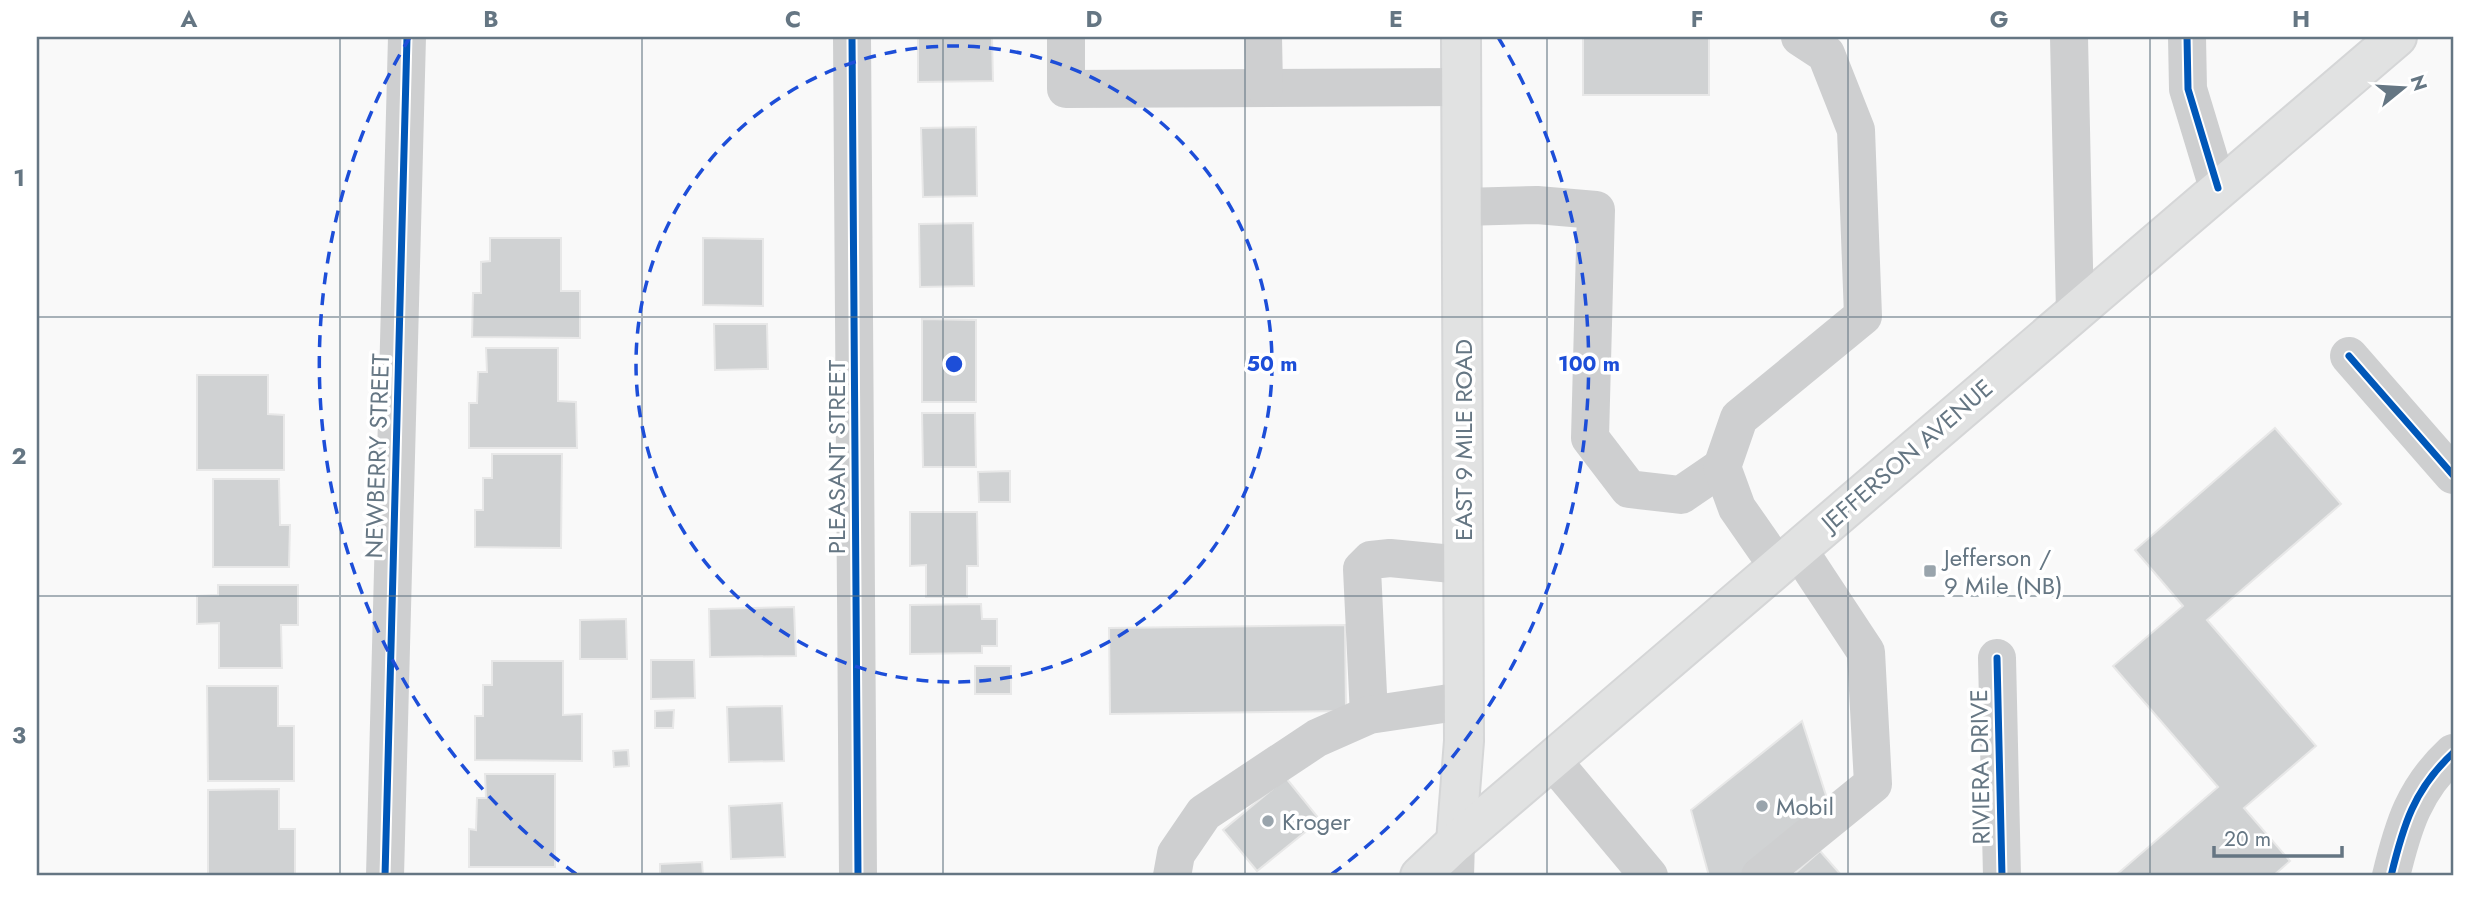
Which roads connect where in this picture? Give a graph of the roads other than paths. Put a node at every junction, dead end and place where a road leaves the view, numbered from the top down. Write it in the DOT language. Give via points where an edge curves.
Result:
graph roads {
  1 [pos="407,37"];
  2 [pos="852,37"];
  3 [pos="1066,37"];
  4 [pos="1263,37"];
  5 [pos="1461,37"];
  6 [pos="1800,37"];
  7 [pos="2069,37"];
  8 [pos="2187,37"];
  9 [pos="2397,37"];
  10 [pos="1264,87"];
  11 [pos="1461,87"];
  12 [pos="2218,188"];
  13 [pos="1462,207"];
  14 [pos="2075,312"];
  15 [pos="2349,356"];
  16 [pos="1722,467"];
  17 [pos="2453,475"];
  18 [pos="1788,558"];
  19 [pos="1463,565"];
  20 [pos="1997,657"];
  21 [pos="1463,701"];
  22 [pos="1369,715"];
  23 [pos="2453,753"];
  24 [pos="1552,760"];
  25 [pos="1455,859"];
  26 [pos="385,876"];
  27 [pos="858,876"];
  28 [pos="1172,876"];
  29 [pos="1420,876"];
  30 [pos="1649,876"];
  31 [pos="1760,876"];
  32 [pos="2002,876"];
  33 [pos="2392,876"];
  1 -- 26 [label="street, NEWBERRY STREET"];
  2 -- 27 [label="street, PLEASANT STREET"];
  3 -- 10 [label="street" via="1066,89"];
  4 -- 10 [label="street"];
  5 -- 11 [label="main road, EAST 9 MILE ROAD"];
  6 -- 16 [label="street" via="1826,54 1856,130 1863,316 1739,418"];
  7 -- 14 [label="street"];
  8 -- 12 [label="street" via="2188,89"];
  9 -- 12 [label="main road, JEFFERSON AVENUE"];
  10 -- 11 [label="street"];
  11 -- 13 [label="main road, EAST 9 MILE ROAD"];
  12 -- 14 [label="main road, JEFFERSON AVENUE"];
  13 -- 16 [label="street" via="1537,205 1596,210 1590,438 1629,489 1681,495"];
  13 -- 19 [label="main road, EAST 9 MILE ROAD"];
  14 -- 18 [label="main road, JEFFERSON AVENUE"];
  15 -- 17 [label="street"];
  16 -- 18 [label="street" via="1737,508"];
  18 -- 24 [label="main road, JEFFERSON AVENUE"];
  18 -- 31 [label="street" via="1866,652 1873,785"];
  19 -- 21 [label="main road, EAST 9 MILE ROAD"];
  19 -- 22 [label="street" via="1390,558 1371,560 1362,569"];
  20 -- 32 [label="street, RIVIERA DRIVE"];
  21 -- 22 [label="street"];
  21 -- 25 [label="main road, EAST 9 MILE ROAD"];
  22 -- 28 [label="street" via="1317,738 1204,813 1176,854"];
  23 -- 33 [label="street" via="2420,790 2403,828"];
  24 -- 25 [label="main road, JEFFERSON AVENUE"];
  24 -- 30 [label="street"];
  25 -- 29 [label="main road, JEFFERSON AVENUE"];
}
